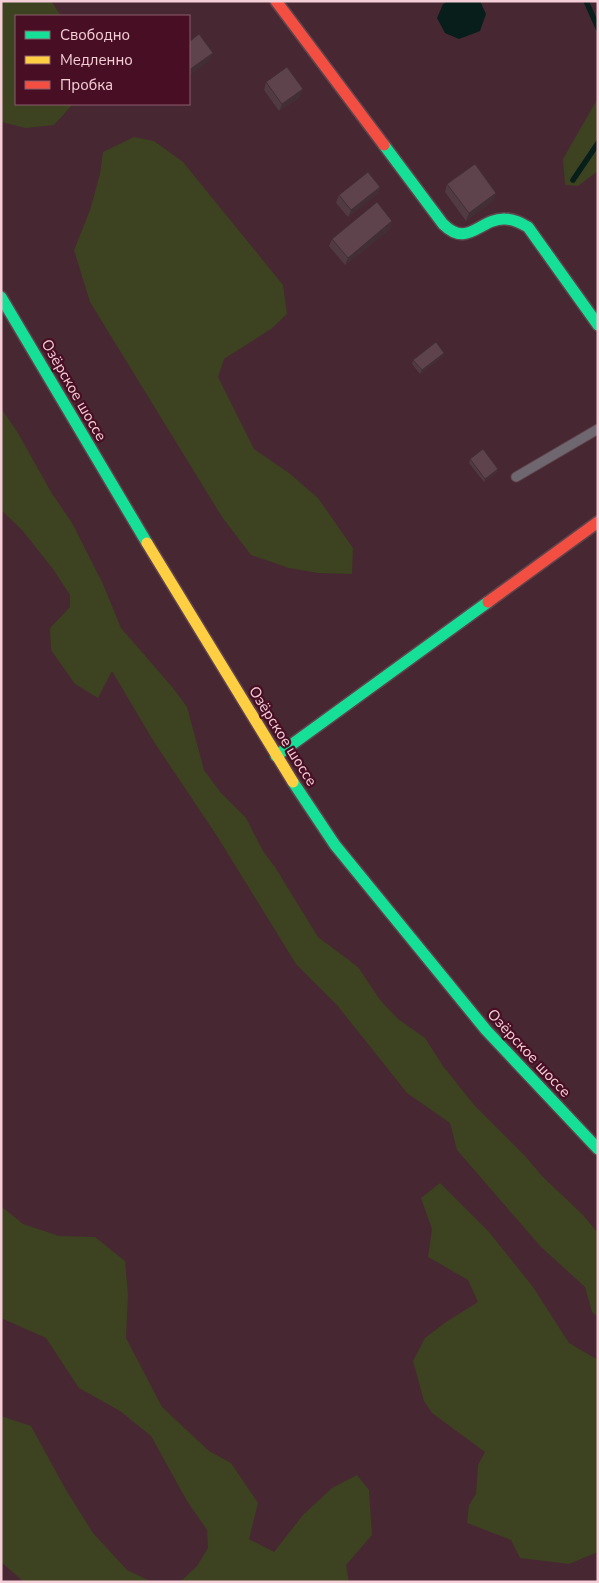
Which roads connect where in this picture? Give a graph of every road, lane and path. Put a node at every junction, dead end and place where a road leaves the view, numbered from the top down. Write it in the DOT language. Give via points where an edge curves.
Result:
graph roads {
  1 [pos="276,1"];
  2 [pos="1,297"];
  3 [pos="598,325"];
  4 [pos="598,429"];
  5 [pos="516,477"];
  6 [pos="598,522"];
  7 [pos="276,756"];
  8 [pos="598,1149"];
  1 -- 3 [label="main road" via="443,224 454,233 466,234 500,218 516,220 528,227"];
  2 -- 7 [label="main road, Озёрское шоссе"];
  4 -- 5 [label="lane"];
  6 -- 7 [label="main road"];
  7 -- 8 [label="main road, Озёрское шоссе" via="335,845 486,1030"];
}
